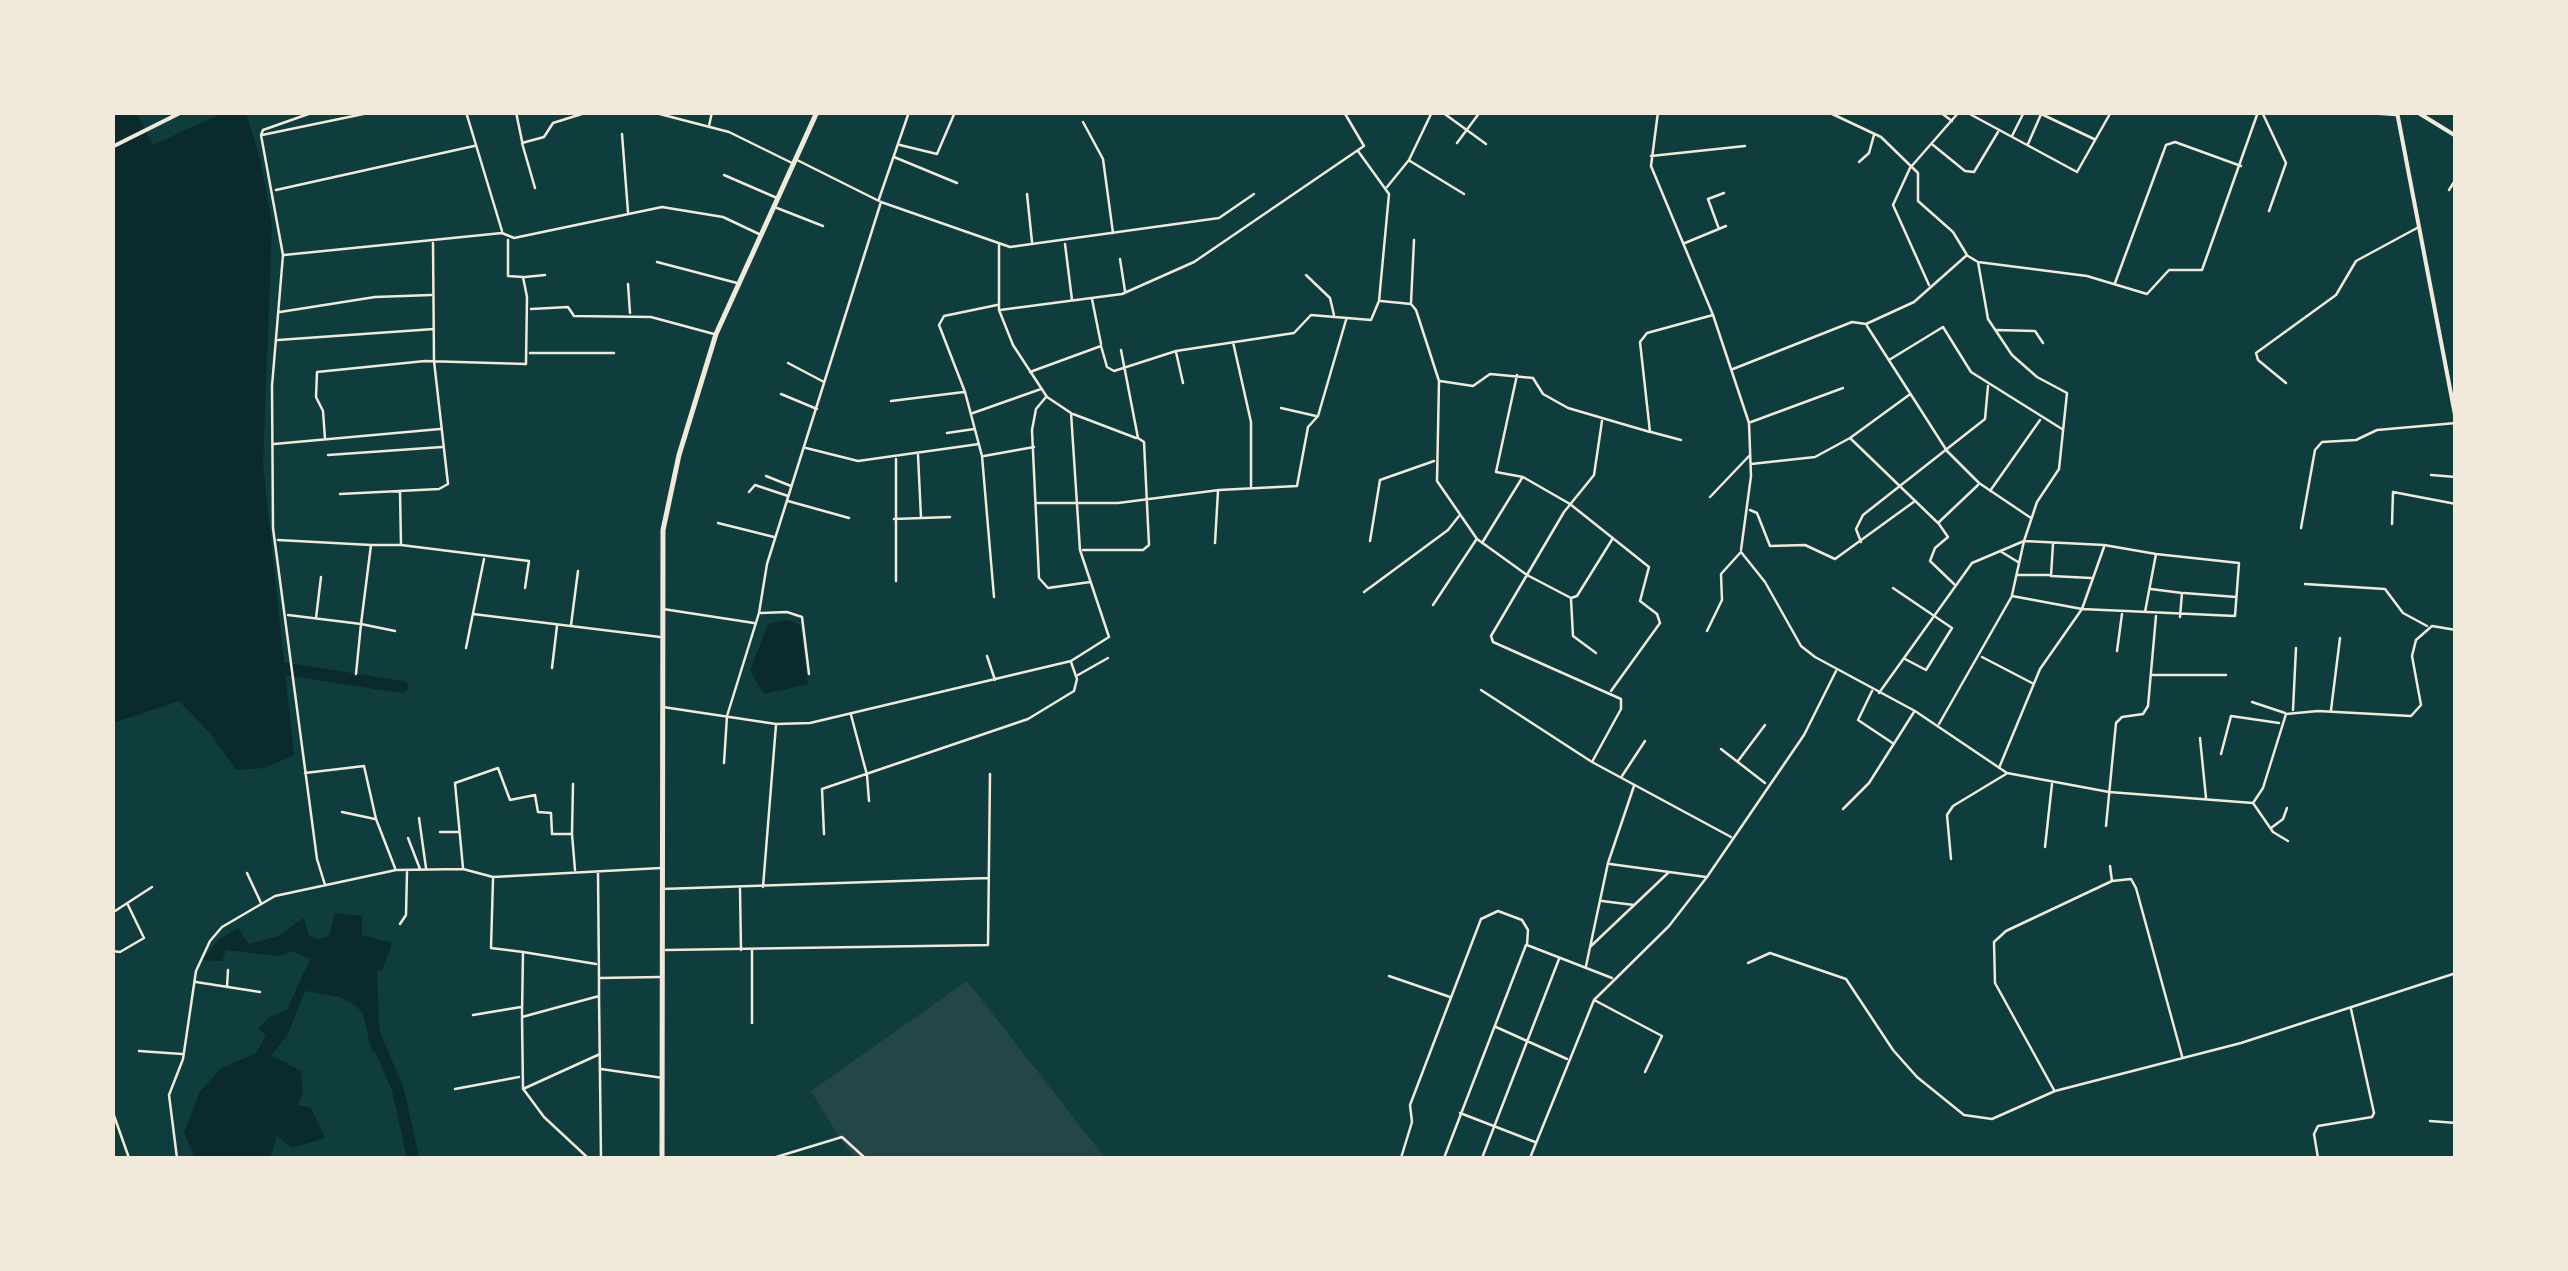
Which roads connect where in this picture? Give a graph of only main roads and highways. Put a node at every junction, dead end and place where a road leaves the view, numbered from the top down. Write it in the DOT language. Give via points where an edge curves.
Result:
graph roads {
  1 [pos="817,112"];
  2 [pos="662,1158"];
  1 -- 2 [label="highway" via="716,334 663,530"];
}
